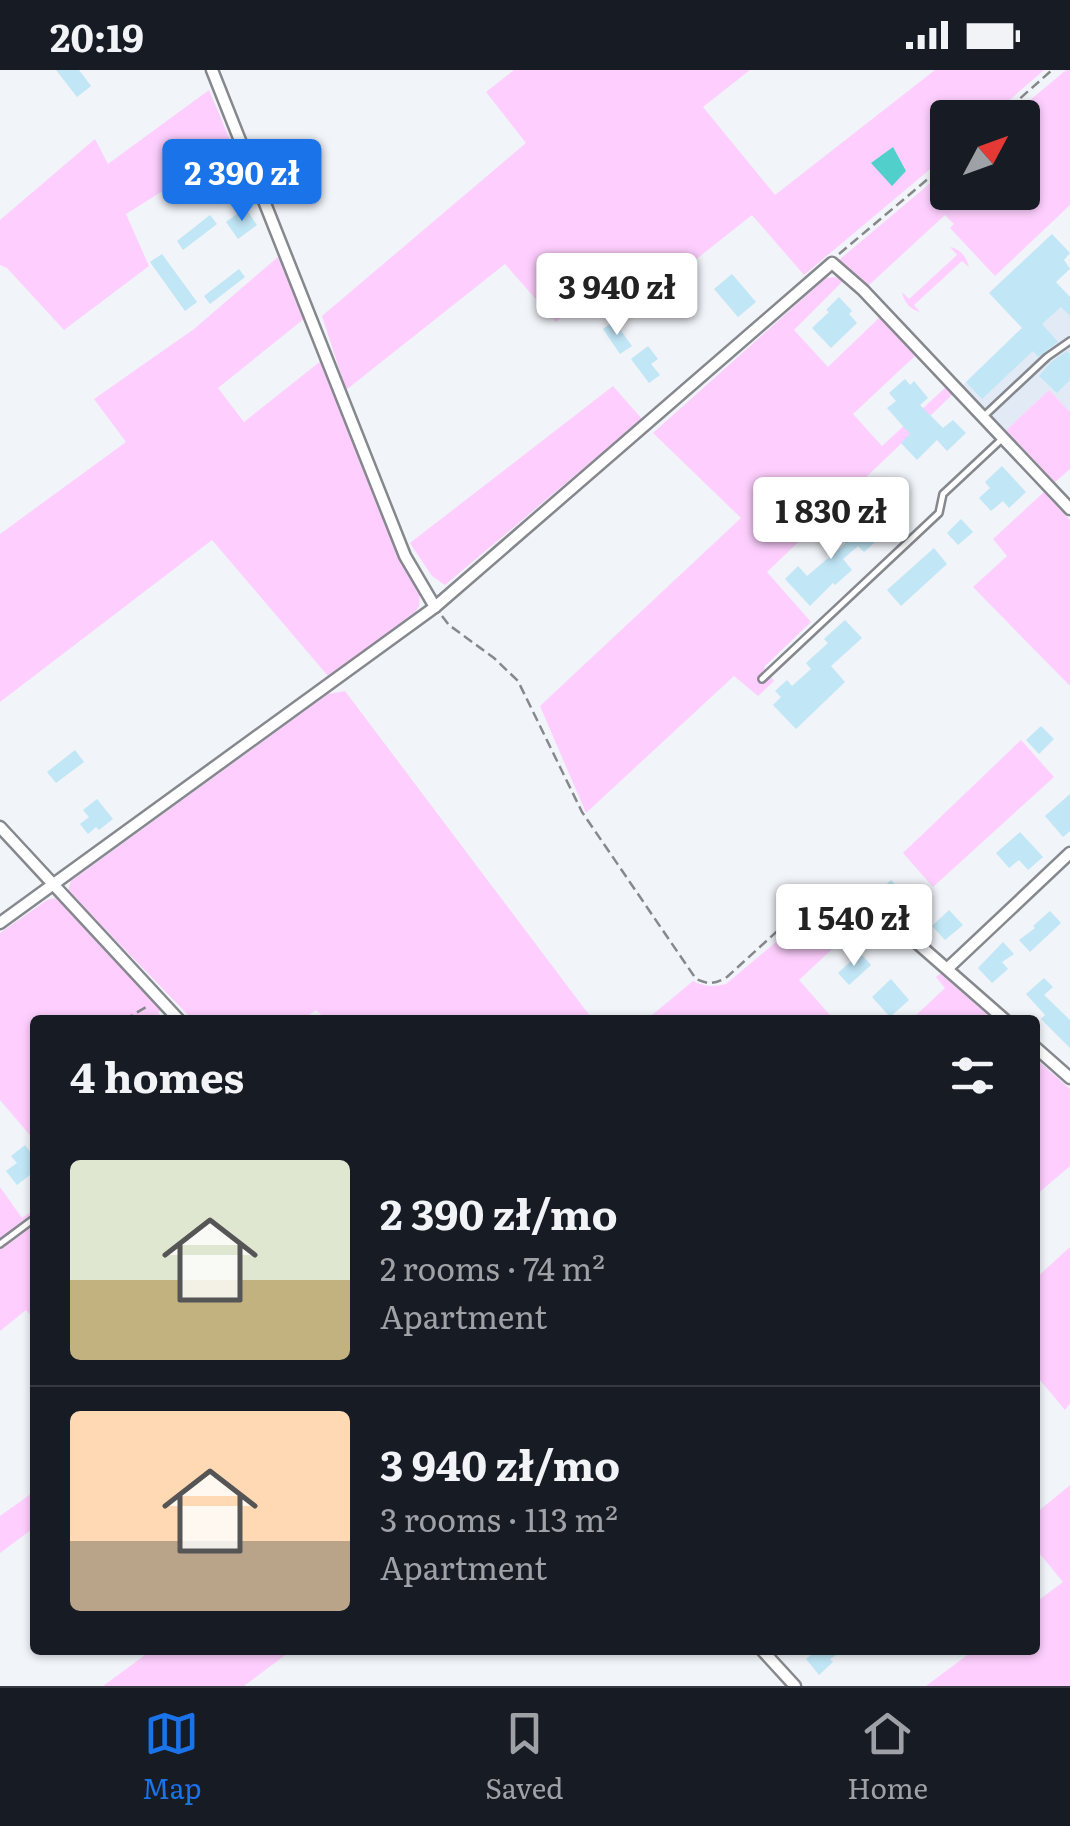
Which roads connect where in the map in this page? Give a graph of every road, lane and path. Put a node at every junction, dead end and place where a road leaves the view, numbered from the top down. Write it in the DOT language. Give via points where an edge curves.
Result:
graph roads {
  1 [pos="212,70"];
  2 [pos="1052,70"];
  3 [pos="1018,100"];
  4 [pos="930,177"];
  5 [pos="832,263"];
  6 [pos="1070,341"];
  7 [pos="984,418"];
  8 [pos="1002,438"];
  9 [pos="1070,509"];
  10 [pos="435,607"];
  11 [pos="762,680"];
  12 [pos="0,827"];
  13 [pos="1070,853"];
  14 [pos="53,884"];
  15 [pos="848,912"];
  16 [pos="0,923"];
  17 [pos="948,968"];
  18 [pos="158,998"];
  19 [pos="134,1015"];
  20 [pos="174,1015"];
  21 [pos="1000,1015"];
  22 [pos="1040,1051"];
  23 [pos="1070,1078"];
  24 [pos="30,1222"];
  25 [pos="0,1244"];
  26 [pos="767,1655"];
  27 [pos="795,1686"];
  1 -- 10 [label="street" via="405,556"];
  2 -- 3 [label="path"];
  4 -- 5 [label="path"];
  5 -- 7 [label="street"];
  5 -- 10 [label="street"];
  6 -- 7 [label="lane"];
  7 -- 8 [label="street"];
  8 -- 9 [label="street"];
  8 -- 11 [label="lane" via="943,494 939,513"];
  10 -- 14 [label="street"];
  10 -- 15 [label="path" via="518,681 582,812 696,979 715,984 728,977 809,902"];
  12 -- 14 [label="street"];
  13 -- 17 [label="street"];
  14 -- 16 [label="street"];
  14 -- 18 [label="street"];
  15 -- 17 [label="street" via="900,928"];
  17 -- 21 [label="street"];
  18 -- 19 [label="path"];
  18 -- 20 [label="street"];
  22 -- 23 [label="street"];
  24 -- 25 [label="lane"];
  26 -- 27 [label="street"];
}
